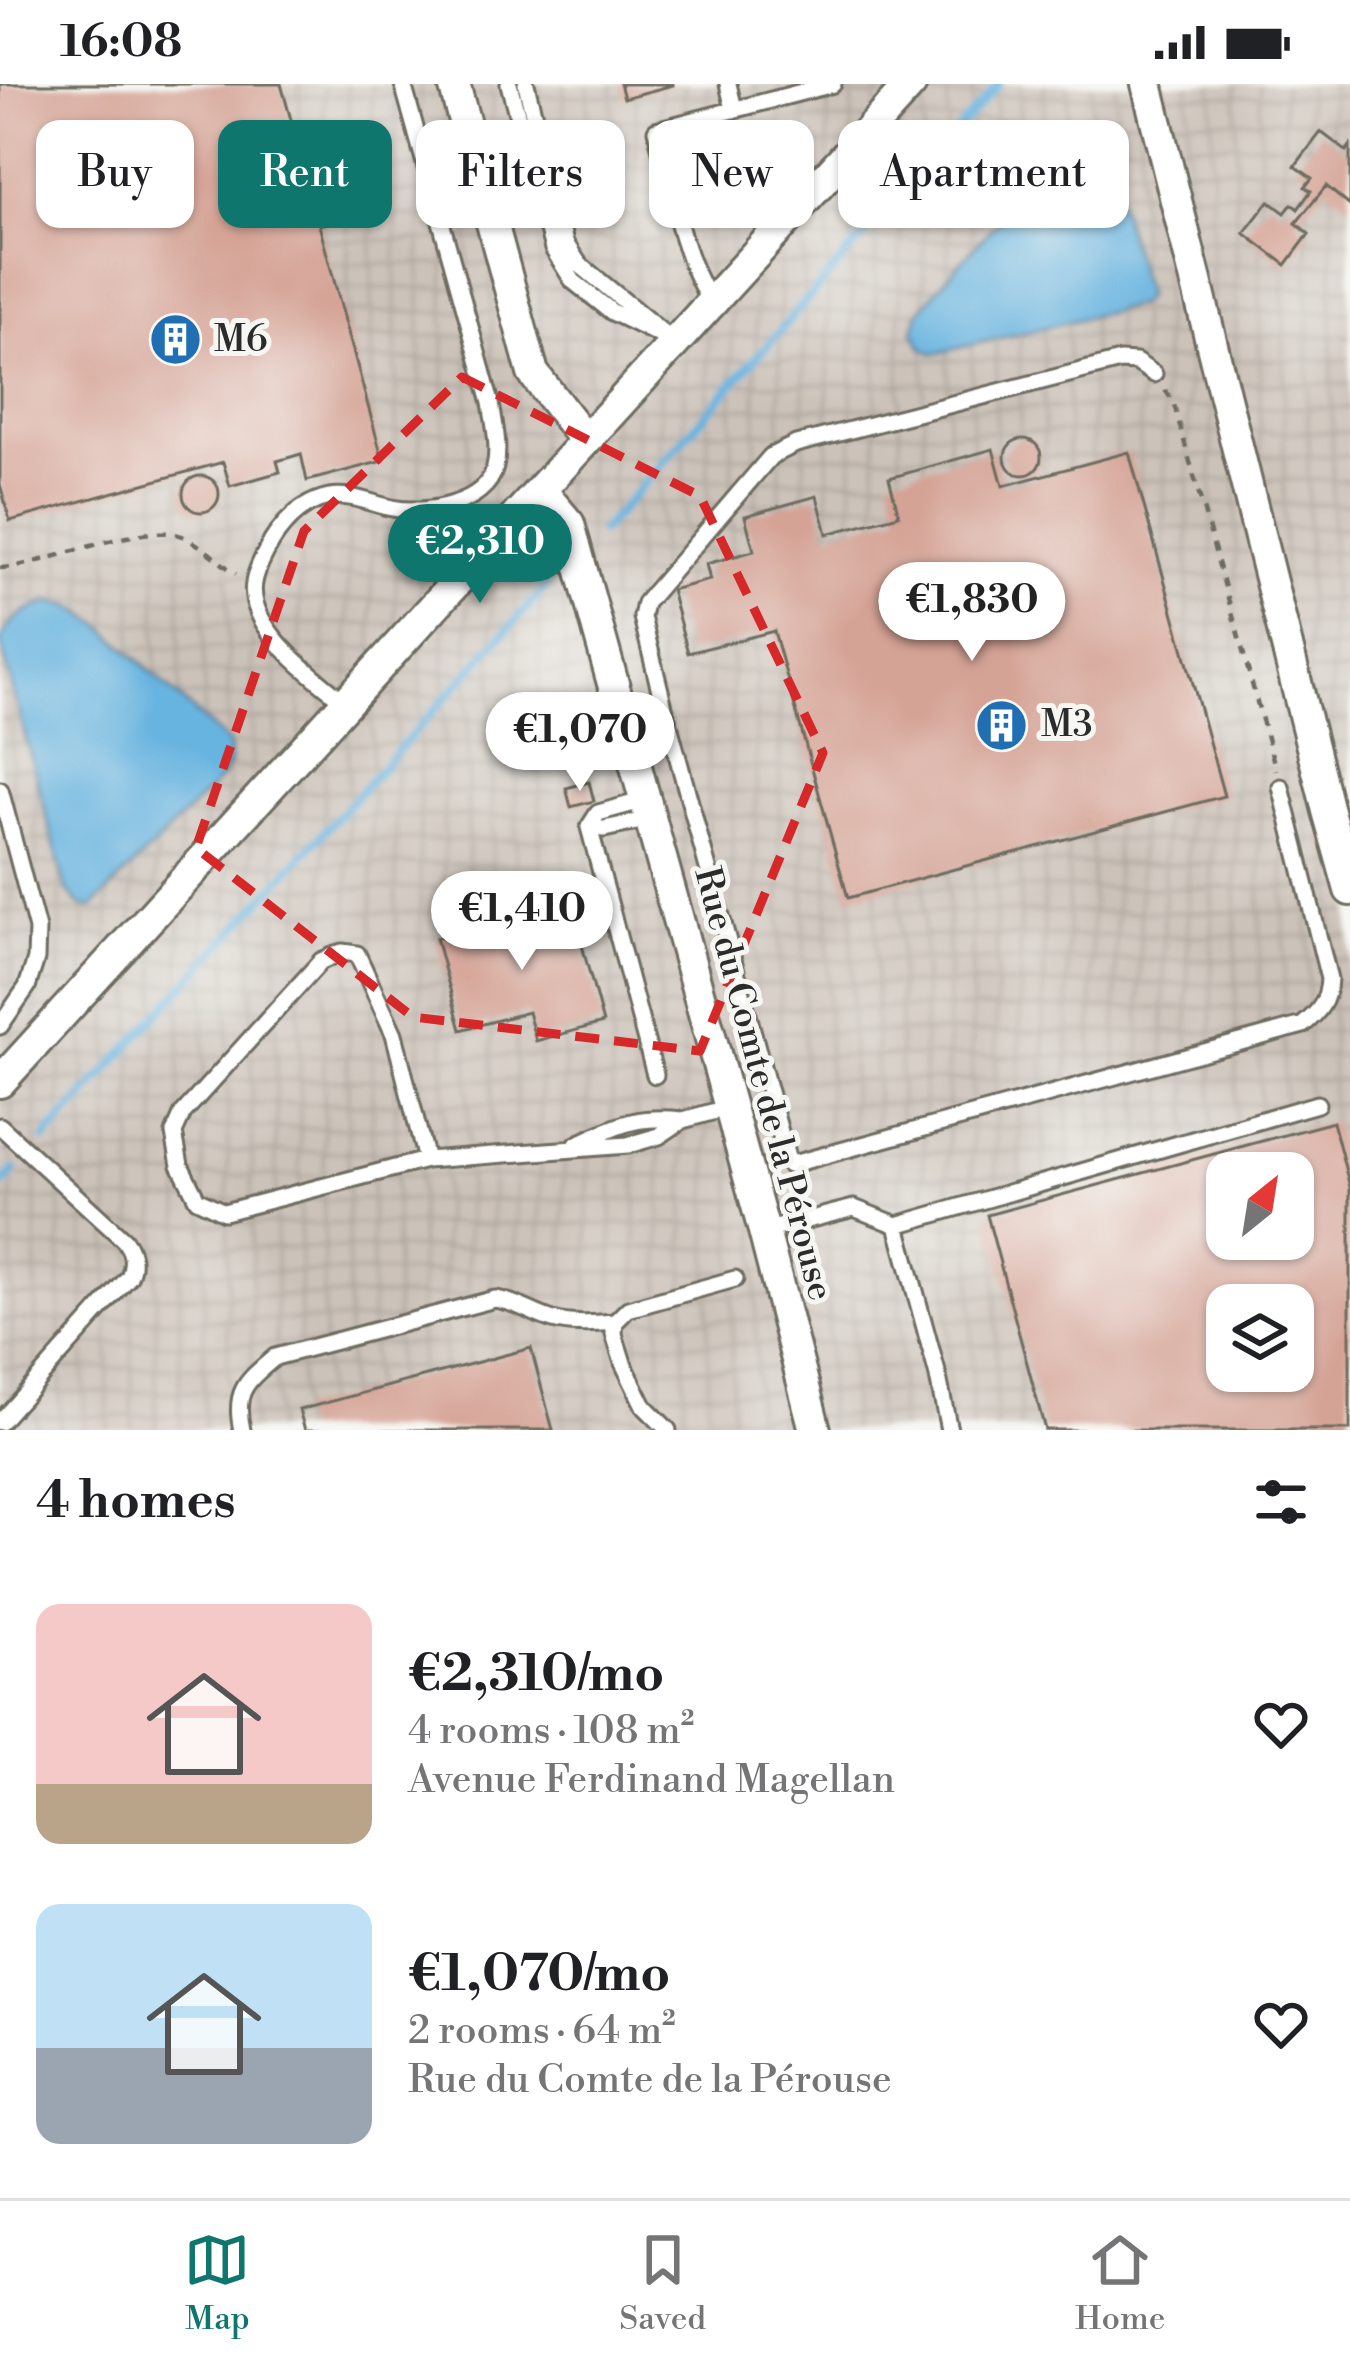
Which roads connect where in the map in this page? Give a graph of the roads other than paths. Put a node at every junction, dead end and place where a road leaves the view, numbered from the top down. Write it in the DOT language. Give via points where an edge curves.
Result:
graph roads {
  1 [pos="404,84"];
  2 [pos="454,84"];
  3 [pos="509,84"];
  4 [pos="526,84"];
  5 [pos="728,84"];
  6 [pos="833,84"];
  7 [pos="911,84"];
  8 [pos="1147,84"];
  9 [pos="791,89"];
  10 [pos="734,110"];
  11 [pos="695,120"];
  12 [pos="682,228"];
  13 [pos="711,302"];
  14 [pos="674,342"];
  15 [pos="1154,374"];
  16 [pos="584,439"];
  17 [pos="541,490"];
  18 [pos="346,704"];
  19 [pos="664,706"];
  20 [pos="624,721"];
  21 [pos="1281,787"];
  22 [pos="0,790"];
  23 [pos="1339,808"];
  24 [pos="648,809"];
  25 [pos="1350,890"];
  26 [pos="0,1026"];
  27 [pos="655,1075"];
  28 [pos="0,1082"];
  29 [pos="1317,1104"];
  30 [pos="730,1107"];
  31 [pos="0,1126"];
  32 [pos="426,1160"];
  33 [pos="897,1225"];
  34 [pos="764,1232"];
  35 [pos="735,1280"];
  36 [pos="615,1322"];
  37 [pos="0,1422"];
  38 [pos="242,1430"];
  39 [pos="668,1430"];
  40 [pos="815,1430"];
  41 [pos="949,1430"];
  1 -- 18 [label="lane" via="491,403 495,471 482,490 447,506 416,511 330,497 282,525 253,586 257,610 283,651"];
  2 -- 16 [label="street" via="533,373"];
  3 -- 14 [label="lane" via="553,249 573,281 611,312"];
  4 -- 14 [label="lane" via="565,243 579,264"];
  5 -- 10 [label="lane"];
  6 -- 9 [label="lane"];
  7 -- 13 [label="street"];
  8 -- 23 [label="street"];
  9 -- 10 [label="lane"];
  10 -- 11 [label="lane"];
  12 -- 13 [label="lane"];
  13 -- 14 [label="street"];
  14 -- 16 [label="street"];
  15 -- 19 [label="lane" via="1120,361 771,456 645,603"];
  16 -- 17 [label="street"];
  17 -- 18 [label="street"];
  17 -- 20 [label="street, Rue du Comte de la Pérouse" via="569,524"];
  18 -- 28 [label="street"];
  19 -- 20 [label="lane"];
  19 -- 21 [label="lane" via="789,1165 1303,1025 1323,1006 1330,979"];
  20 -- 24 [label="street, Rue du Comte de la Pérouse"];
  22 -- 26 [label="lane" via="37,929 27,987"];
  23 -- 25 [label="street"];
  24 -- 27 [label="lane" via="598,813 589,827"];
  24 -- 30 [label="street, Rue du Comte de la Pérouse"];
  29 -- 33 [label="lane"];
  30 -- 32 [label="lane" via="628,1145"];
  30 -- 34 [label="street, Rue du Comte de la Pérouse"];
  31 -- 37 [label="lane" via="124,1240 133,1268"];
  32 -- 32 [label="lane" via="224,1212 197,1199 174,1132 182,1113 321,961 342,952 357,954 394,1034"];
  33 -- 34 [label="lane" via="854,1208"];
  33 -- 41 [label="lane"];
  34 -- 40 [label="street, Rue du Comte de la Pérouse"];
  35 -- 36 [label="lane" via="628,1309"];
  36 -- 38 [label="lane" via="550,1320 495,1299 275,1357 239,1397"];
  36 -- 39 [label="lane" via="644,1406"];
}
